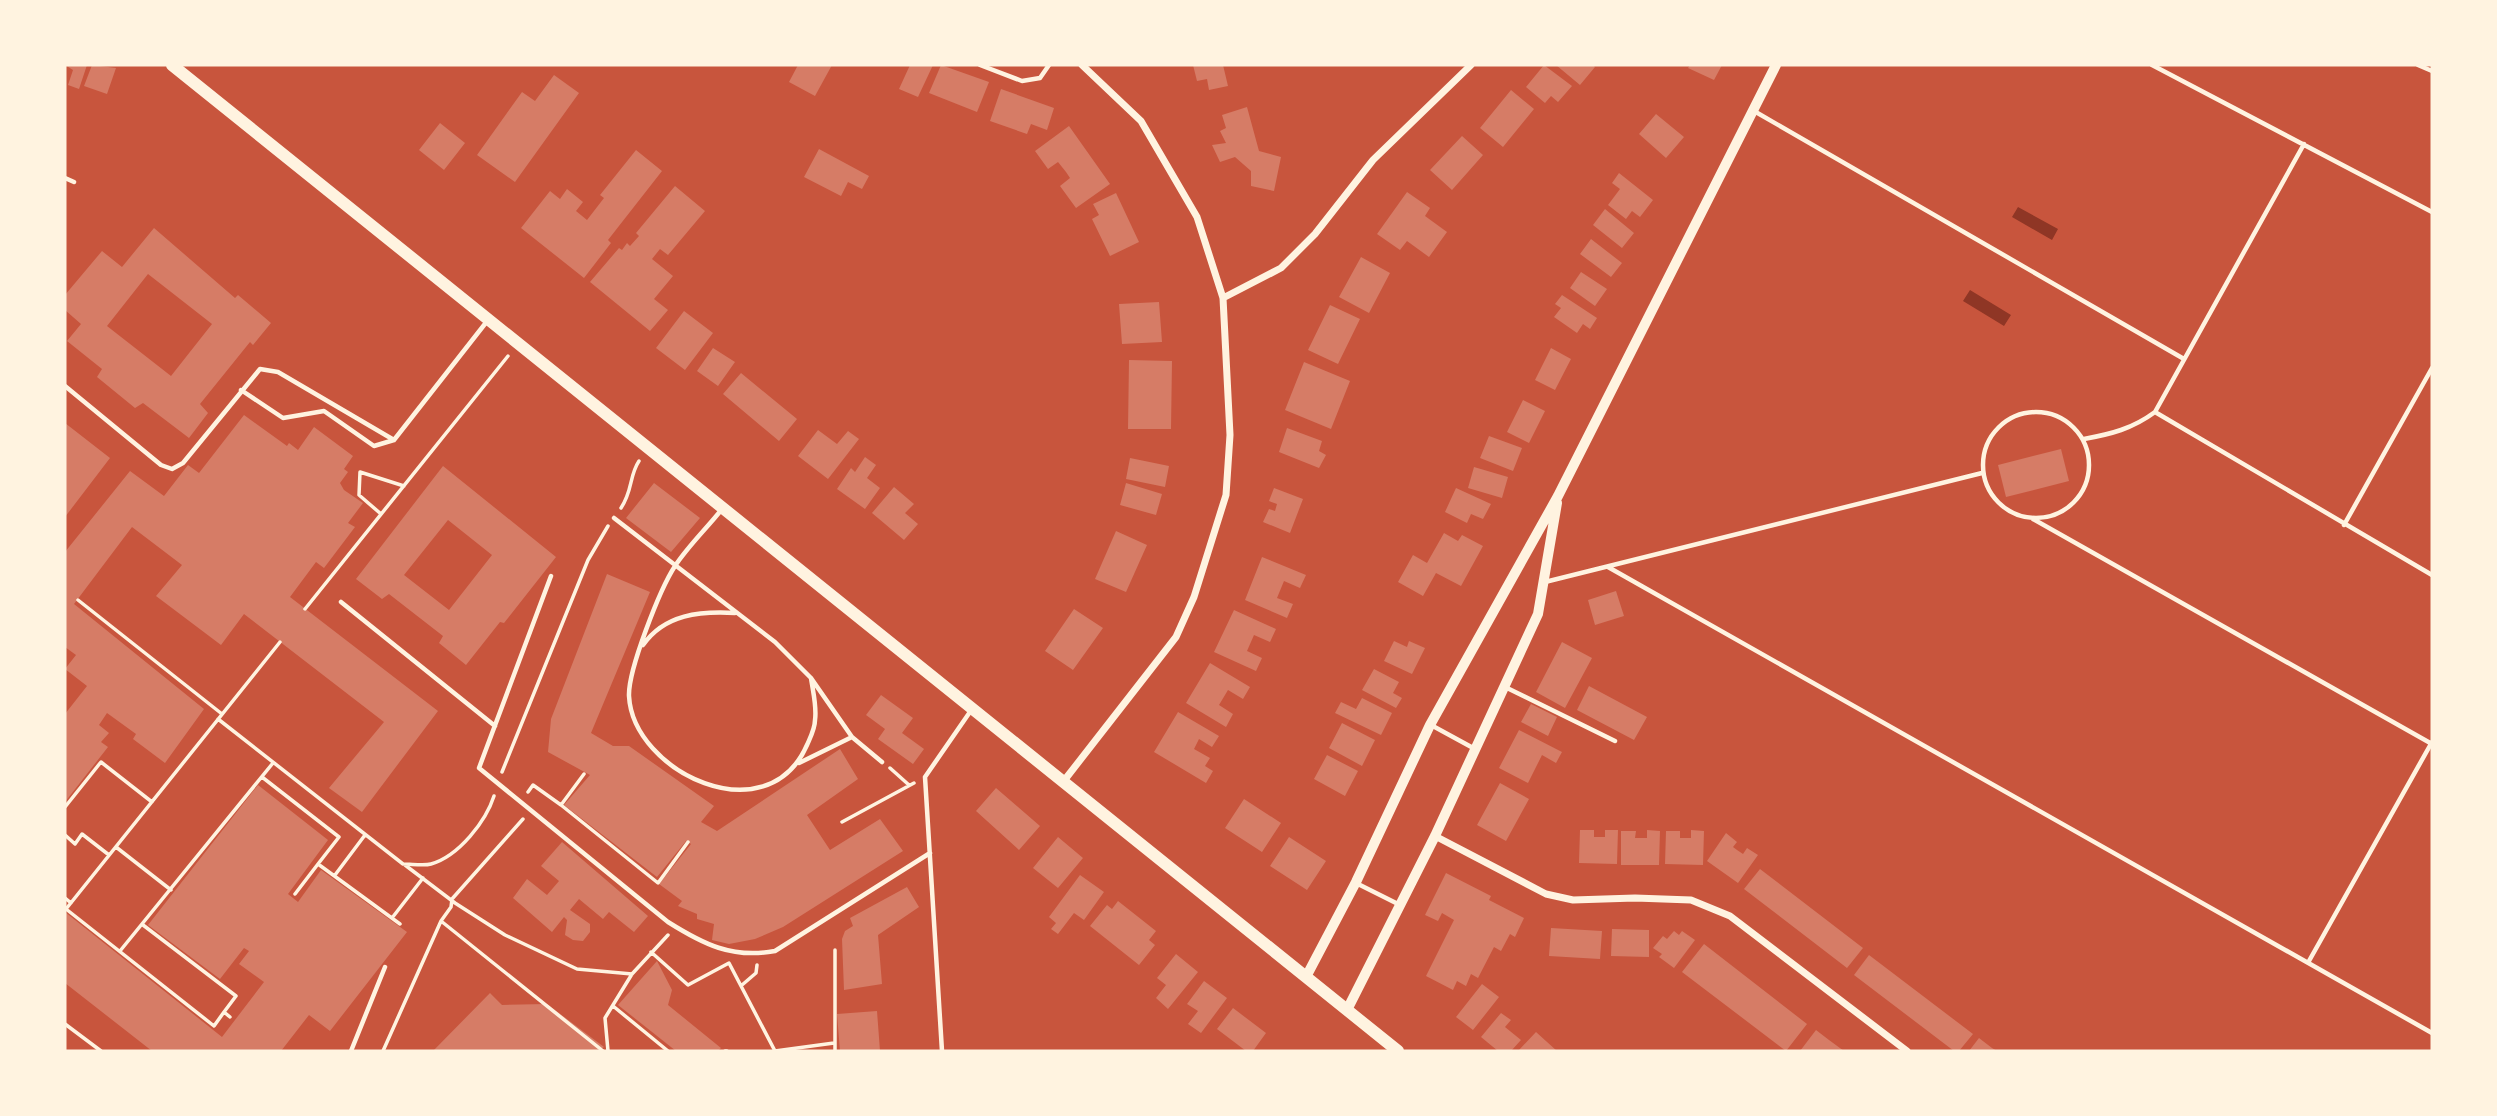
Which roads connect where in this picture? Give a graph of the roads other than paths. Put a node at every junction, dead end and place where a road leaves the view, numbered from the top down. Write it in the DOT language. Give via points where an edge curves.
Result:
graph roads {
  1 [pos="172,65"];
  2 [pos="980,65"];
  3 [pos="1049,65"];
  4 [pos="1082,65"];
  5 [pos="1471,65"];
  6 [pos="1776,65"];
  7 [pos="2152,65"];
  8 [pos="2418,65"];
  9 [pos="2432,71"];
  10 [pos="1753,110"];
  11 [pos="2304,144"];
  12 [pos="65,178"];
  13 [pos="74,182"];
  14 [pos="2432,212"];
  15 [pos="1223,298"];
  16 [pos="489,320"];
  17 [pos="2184,359"];
  18 [pos="2432,368"];
  19 [pos="65,386"];
  20 [pos="241,390"];
  21 [pos="2155,412"];
  22 [pos="2084,439"];
  23 [pos="394,440"];
  24 [pos="1982,473"];
  25 [pos="1558,496"];
  26 [pos="723,508"];
  27 [pos="614,518"];
  28 [pos="2033,519"];
  29 [pos="2344,525"];
  30 [pos="674,567"];
  31 [pos="1608,567"];
  32 [pos="2432,575"];
  33 [pos="551,576"];
  34 [pos="1544,582"];
  35 [pos="341,602"];
  36 [pos="735,613"];
  37 [pos="639,652"];
  38 [pos="811,678"];
  39 [pos="1504,687"];
  40 [pos="972,708"];
  41 [pos="1430,725"];
  42 [pos="495,726"];
  43 [pos="852,737"];
  44 [pos="1615,741"];
  45 [pos="2432,743"];
  46 [pos="1476,750"];
  47 [pos="882,762"];
  48 [pos="799,763"];
  49 [pos="1063,782"];
  50 [pos="1435,836"];
  51 [pos="930,853"];
  52 [pos="1356,883"];
  53 [pos="1399,904"];
  54 [pos="2309,961"];
  55 [pos="385,967"];
  56 [pos="1306,977"];
  57 [pos="1347,1010"];
  58 [pos="2432,1033"];
  59 [pos="351,1051"];
  60 [pos="942,1051"];
  61 [pos="1398,1051"];
  62 [pos="1907,1051"];
  1 -- 16 [label="main road"];
  2 -- 3 [label="lane" via="1022,81 1040,78"];
  4 -- 15 [label="street" via="1141,121 1165,158 1197,217"];
  5 -- 15 [label="street" via="1373,160 1315,234 1281,268"];
  6 -- 10 [label="street"];
  7 -- 11 [label="lane"];
  8 -- 9 [label="lane"];
  10 -- 17 [label="lane"];
  10 -- 25 [label="street"];
  11 -- 14 [label="lane"];
  11 -- 17 [label="lane"];
  12 -- 13 [label="lane"];
  15 -- 49 [label="street" via="1230,435 1226,495 1194,597 1176,637"];
  16 -- 23 [label="lane"];
  16 -- 26 [label="main road"];
  17 -- 21 [label="lane"];
  18 -- 29 [label="lane"];
  19 -- 20 [label="lane" via="172,469 183,463"];
  20 -- 23 [label="lane" via="284,418 324,411 374,446"];
  20 -- 23 [label="lane" via="260,369 278,372"];
  21 -- 22 [label="lane" via="2138,425"];
  21 -- 29 [label="lane"];
  22 -- 24 [label="lane" via="2065,419 2048,412 2029,411 2008,418 1991,434"];
  22 -- 28 [label="lane" via="2090,461 2085,488 2071,506 2051,517"];
  24 -- 28 [label="lane" via="1989,493 2003,508"];
  24 -- 31 [label="lane"];
  25 -- 34 [label="street"];
  25 -- 41 [label="street"];
  26 -- 30 [label="lane"];
  26 -- 40 [label="main road"];
  27 -- 30 [label="lane"];
  28 -- 45 [label="lane"];
  29 -- 32 [label="lane"];
  30 -- 36 [label="lane"];
  30 -- 37 [label="lane"];
  31 -- 34 [label="lane"];
  31 -- 54 [label="lane"];
  33 -- 42 [label="lane"];
  34 -- 39 [label="street" via="1538,614"];
  35 -- 42 [label="lane"];
  36 -- 37 [label="lane" via="684,616 652,633"];
  36 -- 38 [label="lane" via="775,642"];
  37 -- 48 [label="lane" via="629,696 634,720 644,739 697,782 743,791 780,779"];
  38 -- 43 [label="lane"];
  38 -- 48 [label="lane" via="815,721"];
  39 -- 44 [label="lane"];
  39 -- 46 [label="street"];
  40 -- 49 [label="main road"];
  40 -- 51 [label="lane" via="925,777"];
  41 -- 46 [label="lane"];
  41 -- 52 [label="street"];
  42 -- 51 [label="lane" via="479,768 676,927 724,951 752,956 775,951"];
  43 -- 47 [label="lane"];
  43 -- 48 [label="lane"];
  45 -- 54 [label="lane"];
  46 -- 50 [label="street"];
  49 -- 56 [label="main road"];
  50 -- 53 [label="street"];
  50 -- 62 [label="street" via="1546,894 1573,900 1692,900 1730,916"];
  51 -- 60 [label="lane"];
  52 -- 53 [label="lane"];
  52 -- 56 [label="street"];
  53 -- 57 [label="street"];
  54 -- 58 [label="lane"];
  55 -- 59 [label="lane"];
  56 -- 57 [label="main road"];
  57 -- 61 [label="main road"];
}
